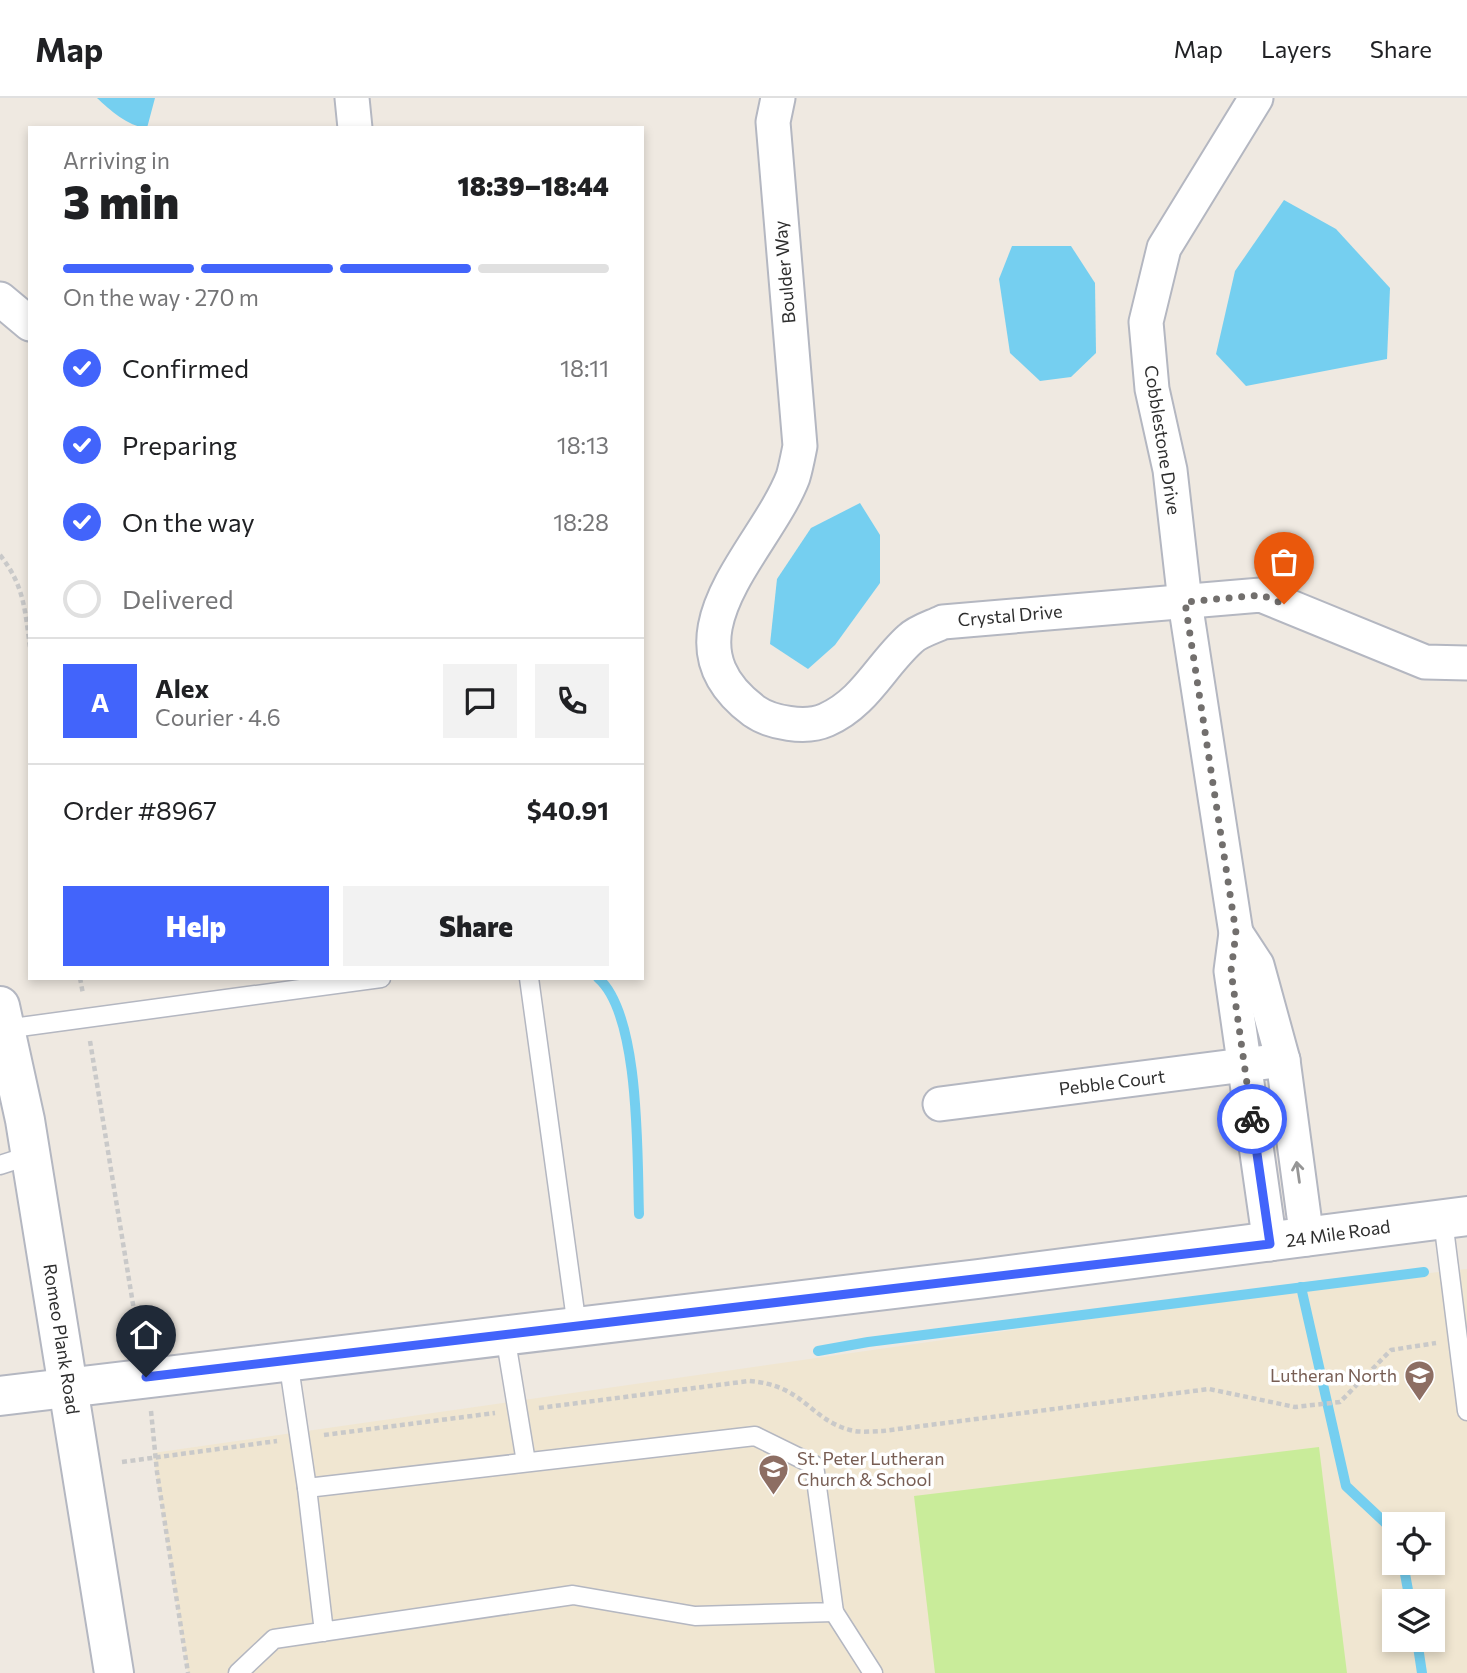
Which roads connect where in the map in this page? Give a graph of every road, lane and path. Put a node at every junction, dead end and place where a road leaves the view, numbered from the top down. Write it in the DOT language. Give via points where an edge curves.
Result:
graph roads {
  1 [pos="352,98"];
  2 [pos="778,98"];
  3 [pos="1256,98"];
  4 [pos="355,126"];
  5 [pos="0,299"];
  6 [pos="28,322"];
  7 [pos="800,446"];
  8 [pos="0,555"];
  9 [pos="1185,602"];
  10 [pos="28,632"];
  11 [pos="1467,663"];
  12 [pos="1236,933"];
  13 [pos="80,980"];
  14 [pos="366,980"];
  15 [pos="529,980"];
  16 [pos="86,1017"];
  17 [pos="2,1018"];
  18 [pos="1283,1060"];
  19 [pos="1245,1066"];
  20 [pos="940,1104"];
  21 [pos="15,1160"];
  22 [pos="1455,1218"];
  23 [pos="1307,1239"];
  24 [pos="1270,1244"];
  25 [pos="577,1326"];
  26 [pos="505,1335"];
  27 [pos="139,1340"];
  28 [pos="1462,1348"];
  29 [pos="288,1360"];
  30 [pos="68,1387"];
  31 [pos="0,1395"];
  32 [pos="517,1410"];
  33 [pos="1467,1411"];
  34 [pos="152,1416"];
  35 [pos="300,1438"];
  36 [pos="155,1458"];
  37 [pos="122,1462"];
  38 [pos="526,1462"];
  39 [pos="307,1488"];
  40 [pos="834,1612"];
  41 [pos="324,1632"];
  42 [pos="114,1673"];
  43 [pos="188,1673"];
  44 [pos="238,1673"];
  45 [pos="873,1673"];
  1 -- 4 [label="street"];
  2 -- 7 [label="street, Boulder Way" via="773,122"];
  3 -- 9 [label="street, Cobblestone Drive" via="1164,248 1146,322"];
  5 -- 6 [label="street"];
  7 -- 9 [label="street, Crystal Drive" via="792,478 728,588 715,623 715,651 726,683 761,716 786,723 824,721 854,704 911,638 943,622"];
  8 -- 10 [label="path" via="15,573"];
  9 -- 11 [label="street, Crystal Drive" via="1261,595 1424,662"];
  9 -- 12 [label="street, Cobblestone Drive"];
  12 -- 18 [label="street, Cobblestone Drive" via="1258,965"];
  12 -- 19 [label="street, Cobblestone Drive" via="1231,971"];
  13 -- 16 [label="path"];
  14 -- 16 [label="lane"];
  15 -- 25 [label="lane"];
  16 -- 17 [label="lane"];
  16 -- 27 [label="path"];
  17 -- 21 [label="street, Romeo Plank Road"];
  18 -- 19 [label="street, Pebble Court"];
  23 -- 18 [label="street, Cobblestone Drive, one-way"];
  19 -- 20 [label="street, Pebble Court"];
  19 -- 24 [label="street, Cobblestone Drive"];
  21 -- 30 [label="street, Romeo Plank Road"];
  22 -- 23 [label="street, 24 Mile Road"];
  22 -- 28 [label="lane"];
  23 -- 24 [label="street, 24 Mile Road"];
  24 -- 25 [label="street, 24 Mile Road"];
  25 -- 26 [label="street, 24 Mile Road"];
  26 -- 29 [label="street, 24 Mile Road"];
  26 -- 32 [label="lane"];
  28 -- 32 [label="path" via="1391,1350 1340,1402 1296,1407 1209,1389 883,1431 851,1431 792,1391 749,1381"];
  28 -- 33 [label="lane"];
  29 -- 30 [label="street, 24 Mile Road"];
  29 -- 35 [label="lane"];
  30 -- 31 [label="street, 24 Mile Road"];
  30 -- 42 [label="street, Romeo Plank Road"];
  32 -- 35 [label="path"];
  32 -- 38 [label="lane"];
  34 -- 36 [label="path"];
  35 -- 36 [label="path"];
  35 -- 39 [label="lane"];
  36 -- 37 [label="path"];
  36 -- 43 [label="path"];
  38 -- 39 [label="lane"];
  38 -- 40 [label="lane" via="755,1436 814,1465"];
  39 -- 41 [label="lane"];
  40 -- 41 [label="lane" via="695,1616 573,1595"];
  40 -- 45 [label="lane"];
  41 -- 44 [label="lane" via="274,1639"];
}
